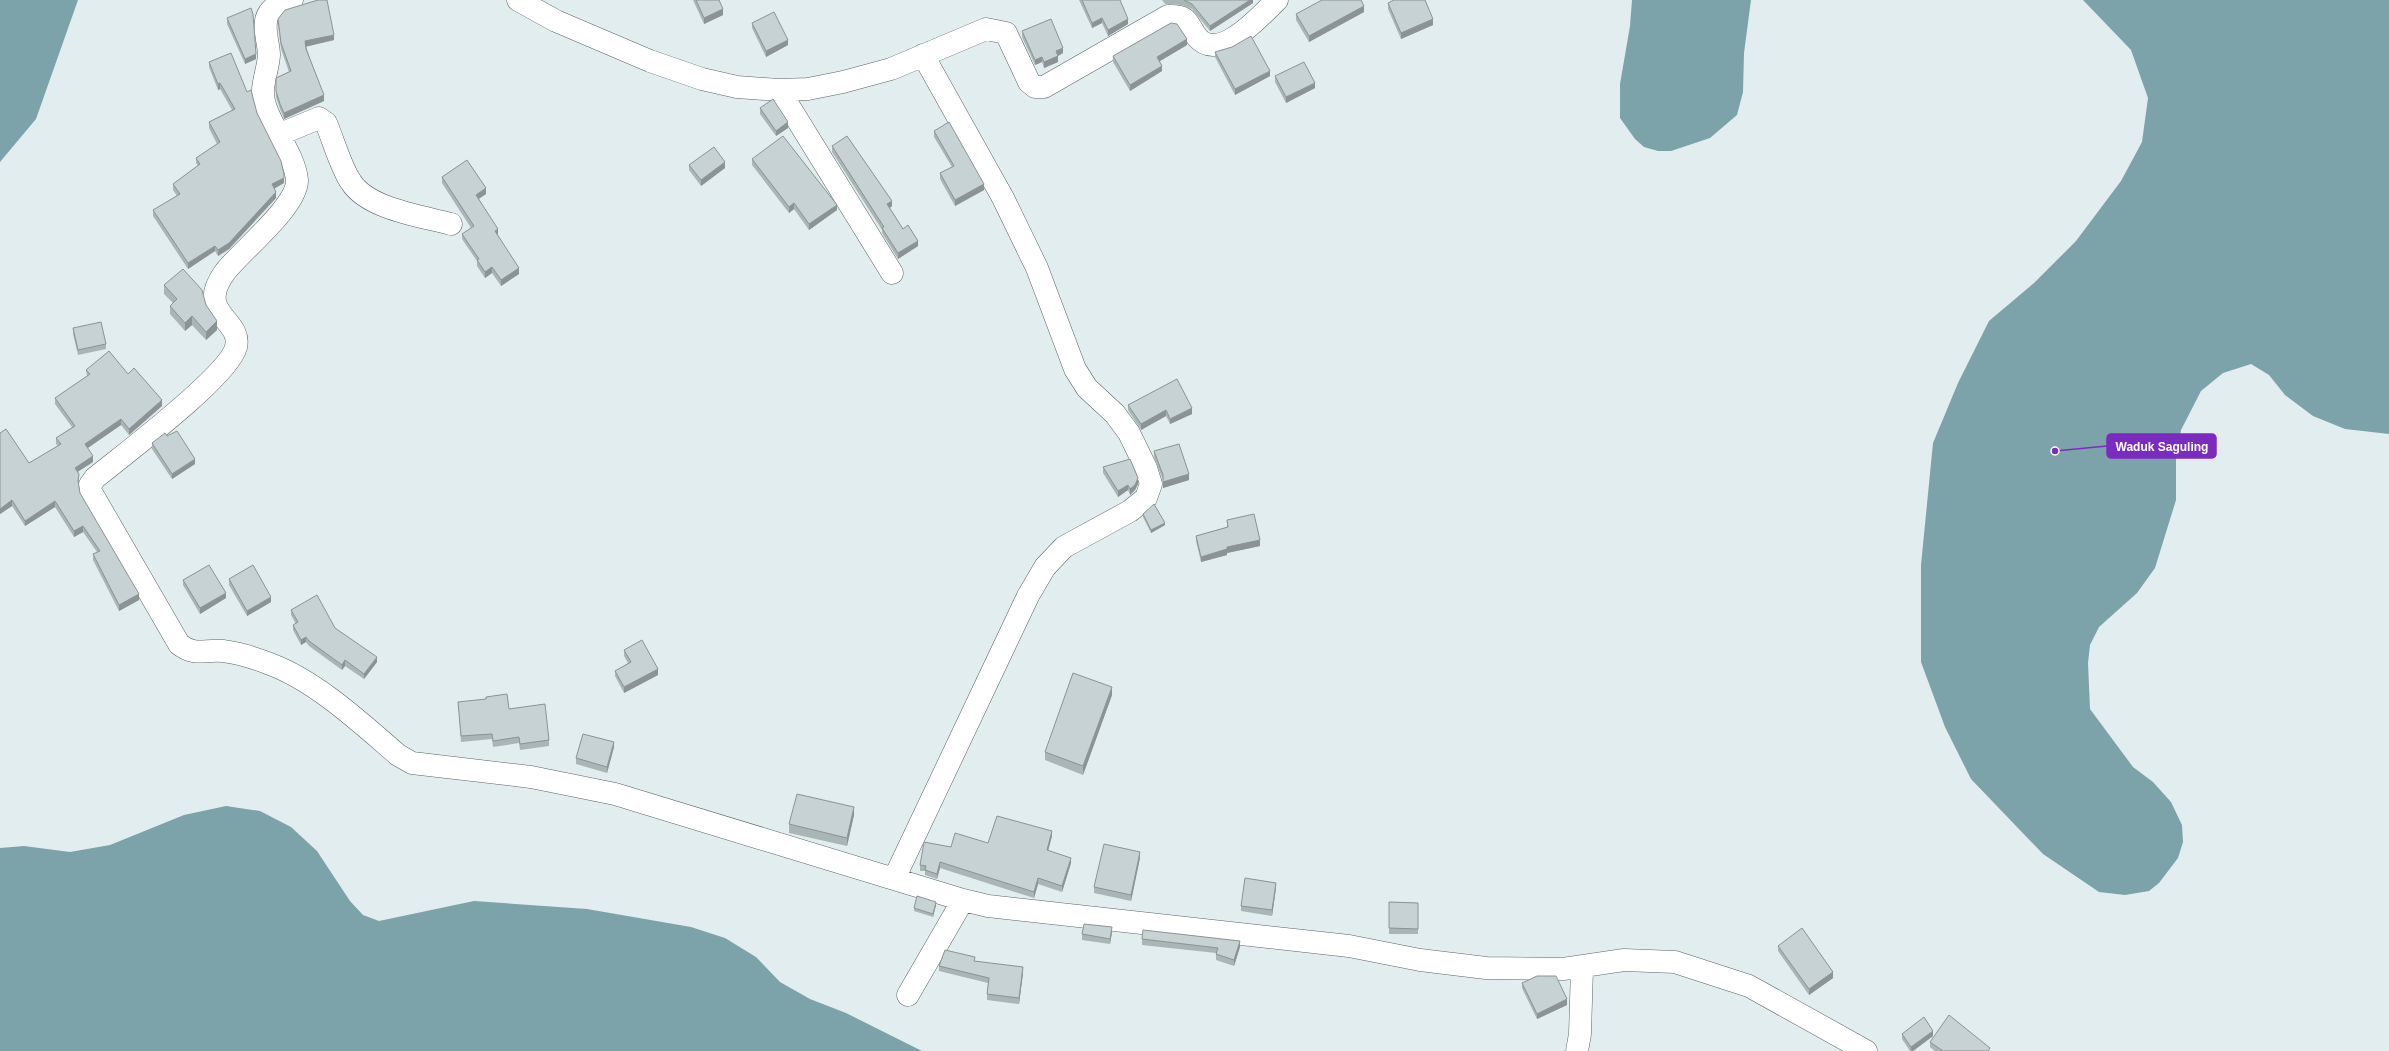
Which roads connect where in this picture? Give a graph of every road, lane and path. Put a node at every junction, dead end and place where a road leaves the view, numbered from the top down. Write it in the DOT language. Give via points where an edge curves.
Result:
graph roads {
  1 [pos="292,0"];
  2 [pos="518,0"];
  3 [pos="1277,0"];
  4 [pos="923,56"];
  5 [pos="779,90"];
  6 [pos="278,135"];
  7 [pos="450,224"];
  8 [pos="892,273"];
  9 [pos="894,879"];
  10 [pos="963,900"];
  11 [pos="1582,968"];
  12 [pos="908,995"];
  13 [pos="1577,1051"];
  14 [pos="1866,1051"];
  1 -- 6 [label="street" via="278,5 269,13 265,25 269,54 263,88 264,104"];
  2 -- 5 [label="street" via="556,21 650,61 702,79 737,87"];
  3 -- 4 [label="street" via="1234,38 1217,46 1207,45 1198,38 1188,20 1179,16 1168,16 1044,87 1035,87 1029,82 1006,33 986,29"];
  4 -- 5 [label="street" via="891,69 843,82 808,89"];
  4 -- 9 [label="street" via="1003,198 1037,268 1075,368 1087,388 1115,414 1129,432 1151,484 1146,498 1130,511 1064,547 1045,566 1028,596"];
  5 -- 8 [label="street"];
  6 -- 7 [label="street" via="320,118 326,123 350,182 361,193 383,205"];
  6 -- 9 [label="street" via="293,166 297,181 293,195 263,233 225,272 215,291 214,302 237,339 236,348 205,387 90,484 91,492 179,644 192,652 222,651 242,654 271,664 316,689 398,755 412,763 531,777 615,794"];
  9 -- 10 [label="street"];
  10 -- 11 [label="street" via="988,906 1349,946 1420,960 1486,968"];
  10 -- 12 [label="street"];
  11 -- 13 [label="street"];
  11 -- 14 [label="street" via="1624,960 1676,962 1749,986"];
}
